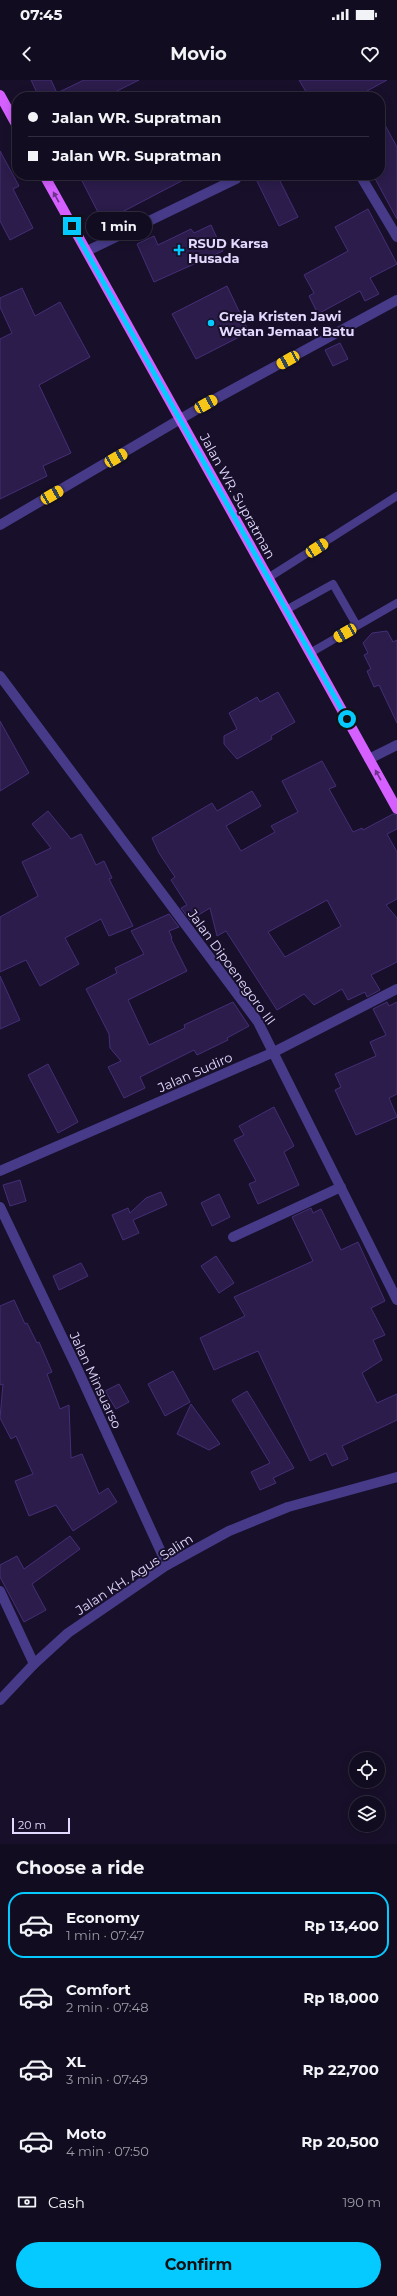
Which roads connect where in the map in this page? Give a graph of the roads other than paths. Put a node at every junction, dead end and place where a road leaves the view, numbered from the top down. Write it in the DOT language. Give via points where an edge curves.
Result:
graph roads {
  1 [pos="0,95"];
  2 [pos="12,117"];
  3 [pos="47,180"];
  4 [pos="234,180"];
  5 [pos="363,180"];
  6 [pos="397,237"];
  7 [pos="87,251"];
  8 [pos="397,300"];
  9 [pos="181,420"];
  10 [pos="397,496"];
  11 [pos="0,525"];
  12 [pos="268,578"];
  13 [pos="397,603"];
  14 [pos="286,610"];
  15 [pos="357,626"];
  16 [pos="310,653"];
  17 [pos="0,676"];
  18 [pos="397,745"];
  19 [pos="369,759"];
  20 [pos="397,809"];
  21 [pos="397,989"];
  22 [pos="274,1052"];
  23 [pos="0,1171"];
  24 [pos="341,1187"];
  25 [pos="0,1207"];
  26 [pos="233,1237"];
  27 [pos="397,1300"];
  28 [pos="397,1477"];
  29 [pos="167,1565"];
  30 [pos="0,1591"];
  31 [pos="34,1664"];
  32 [pos="0,1700"];
  1 -- 2 [label="main road"];
  7 -- 3 [label="main road, Jalan WR. Supratman, one-way"];
  4 -- 7 [label="street"];
  5 -- 6 [label="street"];
  7 -- 9 [label="main road, Jalan WR. Supratman"];
  8 -- 9 [label="street"];
  9 -- 11 [label="street"];
  9 -- 12 [label="main road, Jalan WR. Supratman"];
  10 -- 12 [label="lane"];
  12 -- 14 [label="main road, Jalan WR. Supratman"];
  13 -- 15 [label="lane"];
  14 -- 15 [label="lane" via="333,584"];
  14 -- 16 [label="main road, Jalan WR. Supratman"];
  15 -- 16 [label="lane"];
  16 -- 19 [label="main road, Jalan WR. Supratman"];
  17 -- 22 [label="street, Jalan Dipoenegoro III" via="258,1022"];
  18 -- 19 [label="street"];
  20 -- 19 [label="main road, Jalan WR. Supratman, one-way"];
  21 -- 22 [label="street, Jalan Sudiro"];
  22 -- 23 [label="street, Jalan Sudiro"];
  22 -- 24 [label="street, Jalan Dipoenegoro III"];
  24 -- 26 [label="street"];
  24 -- 27 [label="street, Jalan Dipoenegoro III"];
  25 -- 29 [label="street, Jalan Minsuarso"];
  28 -- 29 [label="street, Jalan KH. Agus Salim" via="288,1507 229,1531"];
  29 -- 31 [label="street, Jalan KH. Agus Salim" via="80,1623"];
  30 -- 31 [label="street"];
  31 -- 32 [label="street, Jalan KH. Agus Salim"];
}
